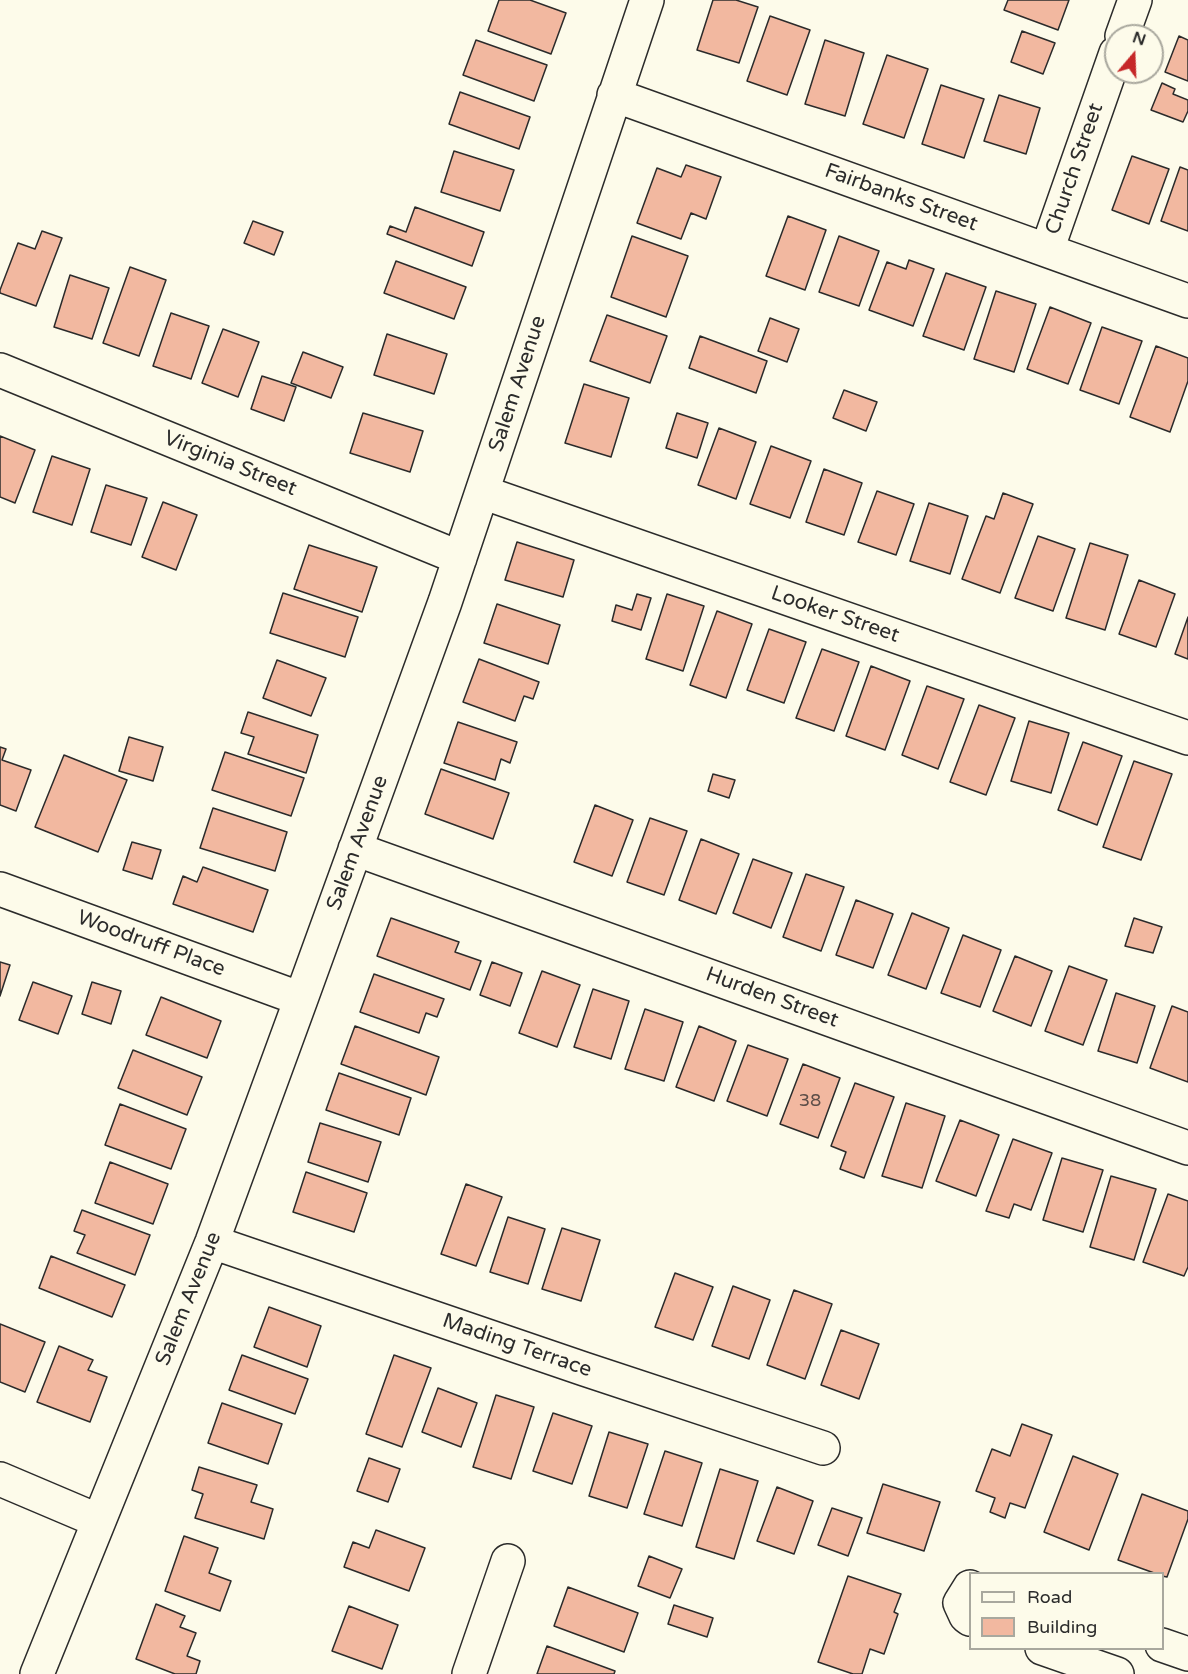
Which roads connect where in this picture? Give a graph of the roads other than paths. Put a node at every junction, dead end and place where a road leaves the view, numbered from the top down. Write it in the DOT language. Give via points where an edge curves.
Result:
graph roads {
  1 [pos="647,0"];
  2 [pos="1135,0"];
  3 [pos="1126,24"];
  4 [pos="1105,84"];
  5 [pos="614,95"];
  6 [pos="1047,250"];
  7 [pos="1188,301"];
  8 [pos="0,370"];
  9 [pos="482,492"];
  10 [pos="460,558"];
  11 [pos="1188,738"];
  12 [pos="355,849"];
  13 [pos="0,889"];
  14 [pos="301,999"];
  15 [pos="1188,1148"];
  16 [pos="212,1242"];
  17 [pos="823,1448"];
  18 [pos="0,1479"];
  19 [pos="99,1521"];
  20 [pos="508,1562"];
  21 [pos="969,1589"];
  22 [pos="969,1618"];
  23 [pos="1164,1646"];
  24 [pos="1048,1650"];
  25 [pos="1188,1654"];
  26 [pos="37,1674"];
  27 [pos="469,1674"];
  28 [pos="1117,1674"];
  1 -- 5 [label="street, Salem Avenue"];
  2 -- 3 [label="street"];
  4 -- 6 [label="street, Church Street"];
  5 -- 6 [label="street, Fairbanks Street"];
  5 -- 9 [label="street, Salem Avenue"];
  6 -- 7 [label="street, Fairbanks Street"];
  8 -- 10 [label="street, Virginia Street"];
  9 -- 10 [label="street, Salem Avenue"];
  9 -- 11 [label="street, Looker Street"];
  10 -- 12 [label="street, Salem Avenue"];
  12 -- 14 [label="street, Salem Avenue"];
  12 -- 15 [label="street, Hurden Street"];
  13 -- 14 [label="street, Woodruff Place"];
  14 -- 16 [label="street, Salem Avenue"];
  16 -- 17 [label="street, Mading Terrace"];
  16 -- 19 [label="street, Salem Avenue"];
  18 -- 19 [label="street"];
  19 -- 26 [label="street, Salem Avenue"];
  20 -- 27 [label="street"];
  21 -- 22 [label="street" via="960,1603"];
  23 -- 25 [label="street"];
  24 -- 28 [label="street"];
}
